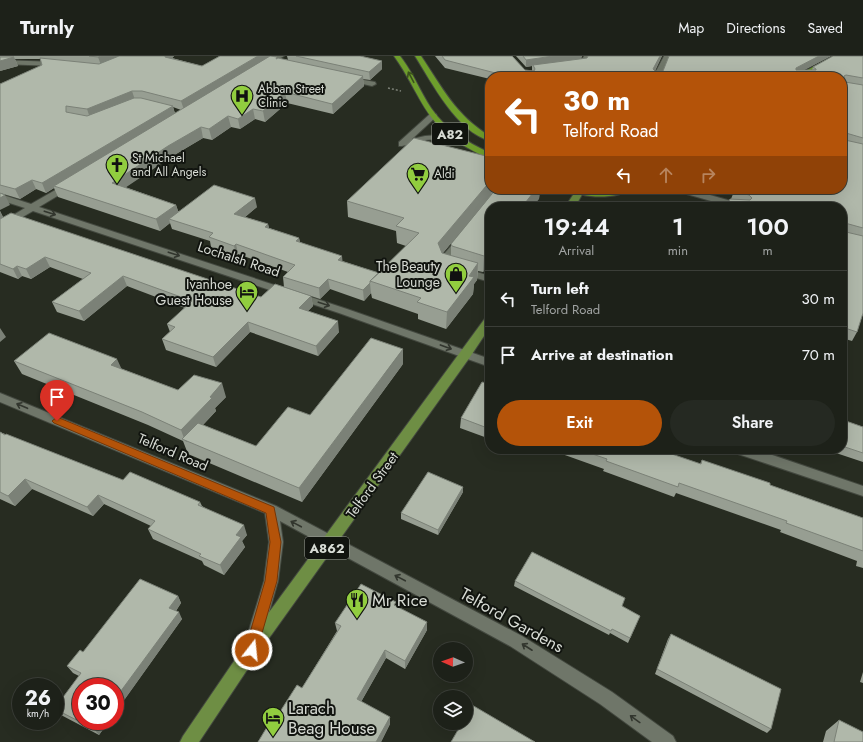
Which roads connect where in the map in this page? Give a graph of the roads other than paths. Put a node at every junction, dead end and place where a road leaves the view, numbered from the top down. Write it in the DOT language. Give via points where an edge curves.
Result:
graph roads {
  1 [pos="398,56"];
  2 [pos="418,56"];
  3 [pos="587,56"];
  4 [pos="667,56"];
  5 [pos="839,56"];
  6 [pos="277,60"];
  7 [pos="0,62"];
  8 [pos="62,65"];
  9 [pos="566,66"];
  10 [pos="258,70"];
  11 [pos="659,72"];
  12 [pos="810,72"];
  13 [pos="341,77"];
  14 [pos="372,84"];
  15 [pos="433,116"];
  16 [pos="453,136"];
  17 [pos="485,136"];
  18 [pos="485,153"];
  19 [pos="78,179"];
  20 [pos="697,194"];
  21 [pos="0,197"];
  22 [pos="708,197"];
  23 [pos="705,202"];
  24 [pos="725,202"];
  25 [pos="32,207"];
  26 [pos="0,227"];
  27 [pos="467,232"];
  28 [pos="485,278"];
  29 [pos="485,326"];
  30 [pos="466,354"];
  31 [pos="485,361"];
  32 [pos="0,397"];
  33 [pos="755,454"];
  34 [pos="863,491"];
  35 [pos="271,510"];
  36 [pos="331,542"];
  37 [pos="252,650"];
  38 [pos="189,742"];
  39 [pos="667,742"];
  15 -- 1 [label="highway, A82, one-way"];
  2 -- 17 [label="highway, A82" via="460,118"];
  3 -- 9 [label="street" via="584,62"];
  4 -- 11 [label="street"];
  5 -- 12 [label="highway"];
  6 -- 10 [label="street"];
  7 -- 8 [label="street"];
  13 -- 14 [label="street"];
  15 -- 16 [label="highway, A82"];
  15 -- 16 [label="street" via="402,144 425,138"];
  16 -- 18 [label="highway, A82"];
  19 -- 25 [label="street"];
  20 -- 22 [label="street"];
  21 -- 25 [label="street, Lochalsh Road"];
  22 -- 23 [label="street"];
  22 -- 24 [label="street"];
  25 -- 26 [label="street"];
  25 -- 30 [label="street, Lochalsh Road, one-way"];
  27 -- 28 [label="street" via="444,260 446,266"];
  29 -- 30 [label="main road, Telford Street / A862"];
  30 -- 31 [label="street, Lochalsh Road"];
  30 -- 36 [label="main road, Telford Street / A862"];
  35 -- 32 [label="street, Telford Road, one-way"];
  33 -- 34 [label="street"];
  36 -- 35 [label="street, Telford Road, one-way"];
  35 -- 37 [label="street, Telford Street" via="276,542 271,581"];
  36 -- 37 [label="main road, Telford Street / A862"];
  39 -- 36 [label="street, Telford Gardens, one-way" via="606,698 516,641"];
  37 -- 38 [label="main road, Telford Street / A862"];
}
